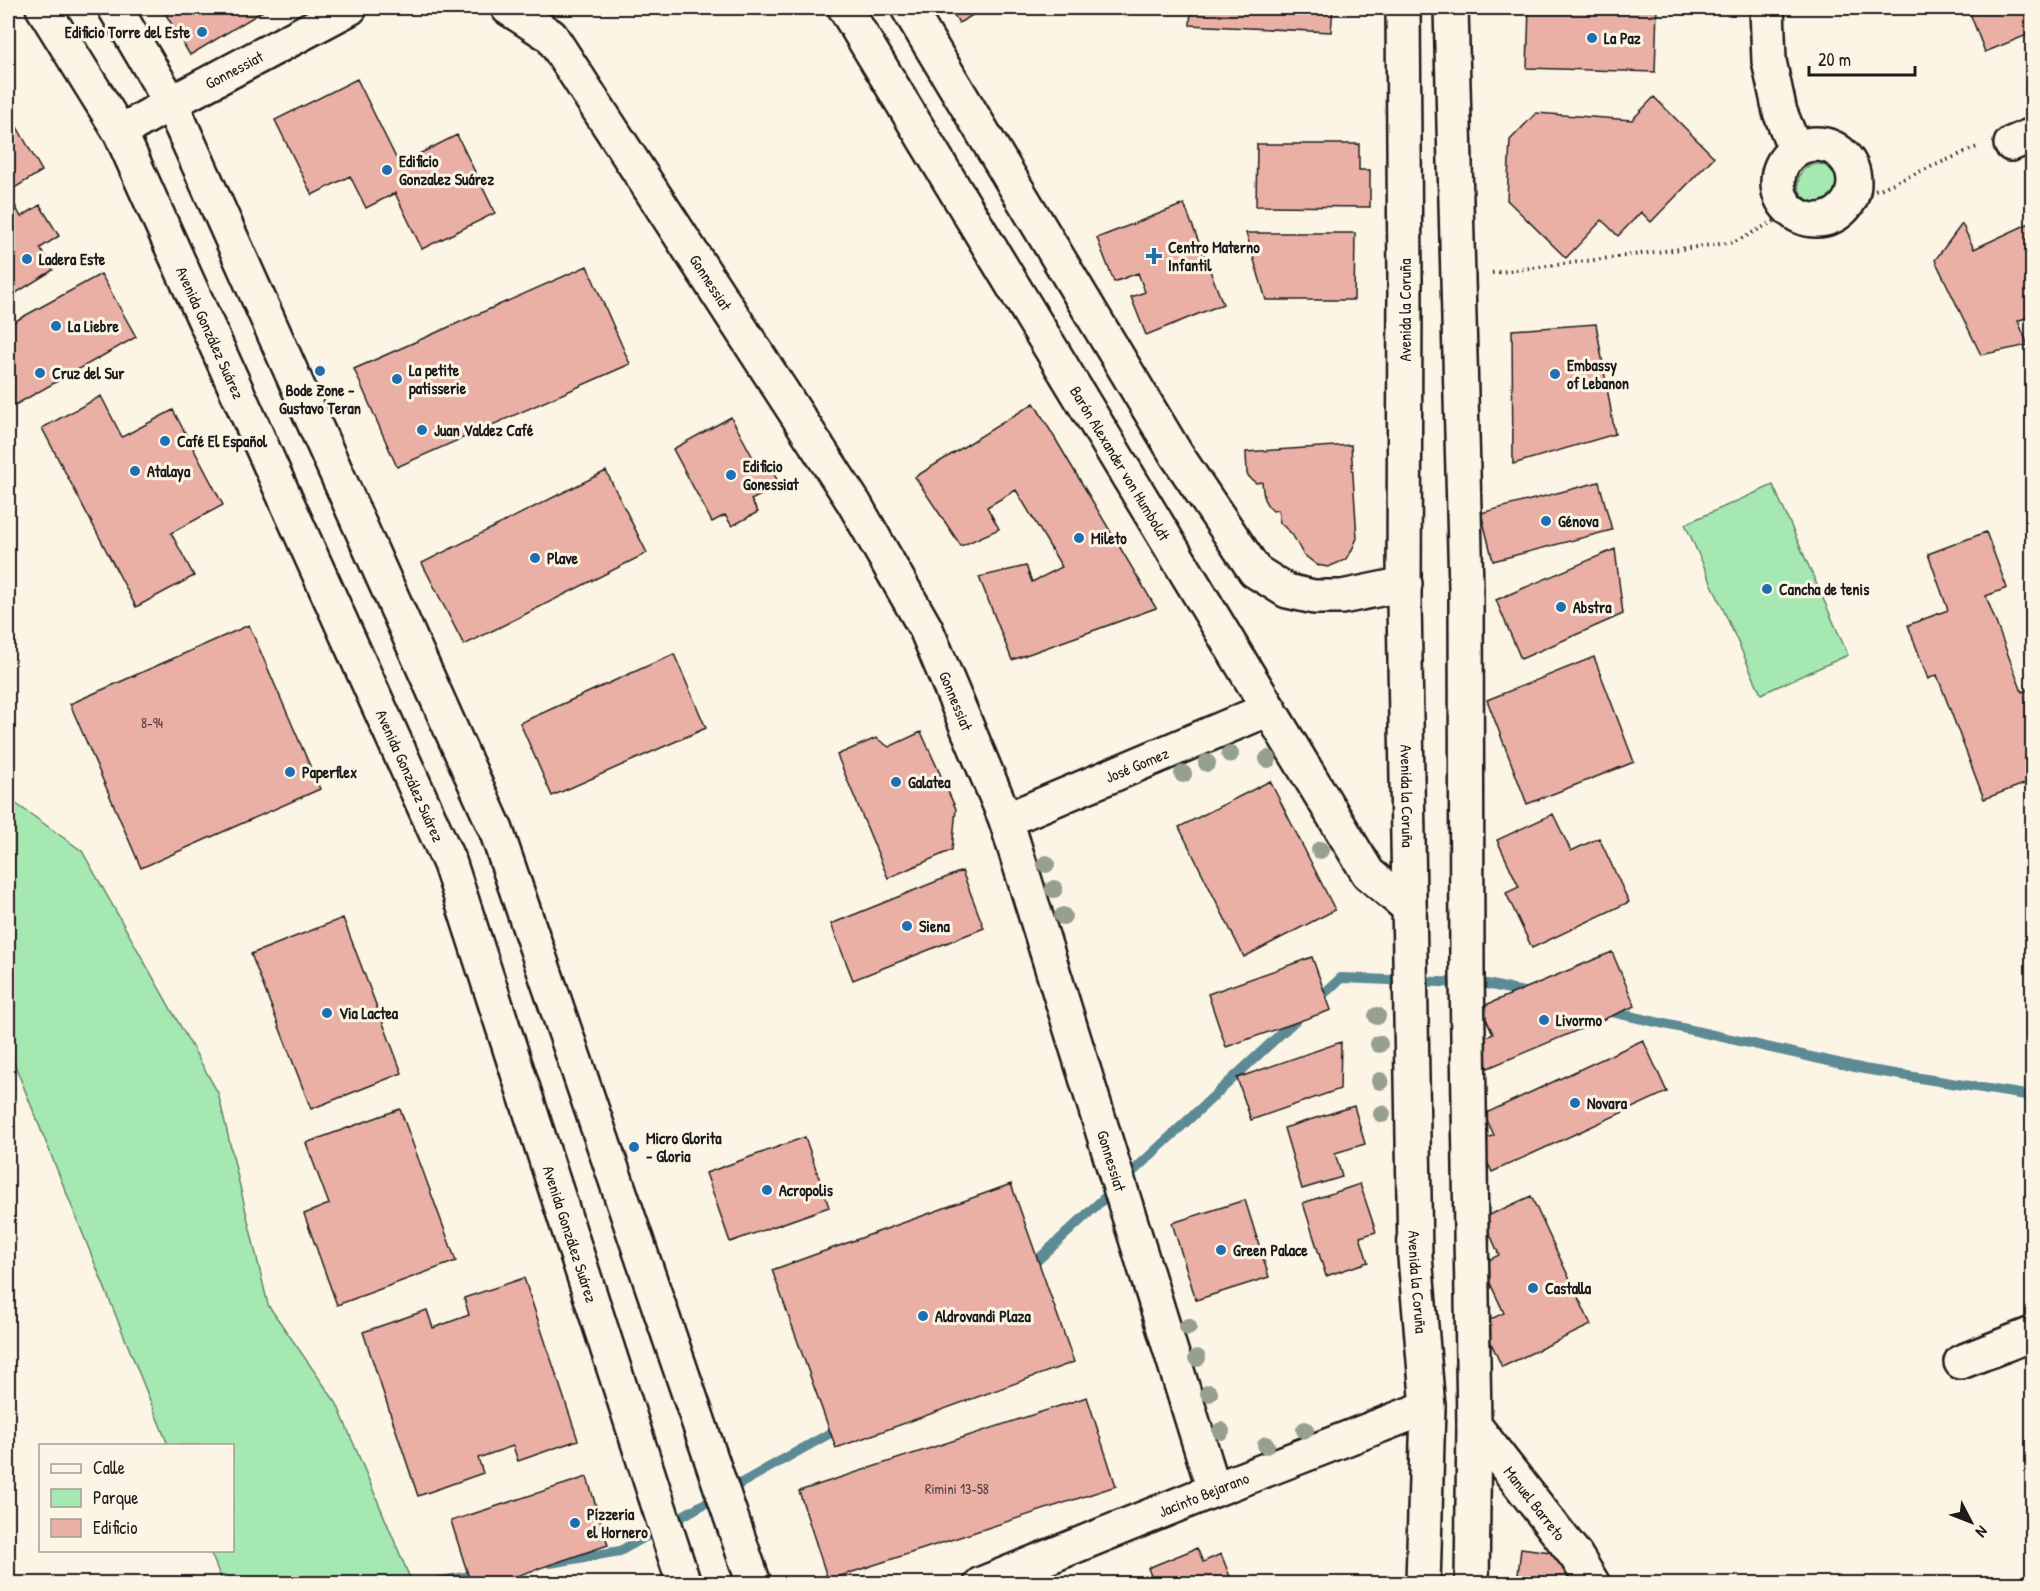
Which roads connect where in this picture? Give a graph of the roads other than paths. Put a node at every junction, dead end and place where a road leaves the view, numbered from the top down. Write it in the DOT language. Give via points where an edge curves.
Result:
graph roads {
  1 [pos="43,8"];
  2 [pos="115,8"];
  3 [pos="350,8"];
  4 [pos="508,8"];
  5 [pos="845,8"];
  6 [pos="908,8"];
  7 [pos="1403,8"];
  8 [pos="1451,8"];
  9 [pos="1767,8"];
  10 [pos="171,103"];
  11 [pos="120,132"];
  12 [pos="1795,149"];
  13 [pos="1405,584"];
  14 [pos="1269,708"];
  15 [pos="1006,820"];
  16 [pos="1409,908"];
  17 [pos="2032,1334"];
  18 [pos="1961,1362"];
  19 [pos="1428,1407"];
  20 [pos="1474,1425"];
  21 [pos="1214,1490"];
  22 [pos="684,1584"];
  23 [pos="754,1584"];
  24 [pos="981,1584"];
  25 [pos="1424,1584"];
  26 [pos="1472,1584"];
  27 [pos="1593,1584"];
  1 -- 11 [label="street, Avenida González Suárez"];
  2 -- 10 [label="street"];
  3 -- 10 [label="street, Gonnessiat"];
  4 -- 15 [label="street, Gonnessiat" via="551,36 854,503 926,629"];
  5 -- 14 [label="street, Barón Alexander von Humboldt"];
  6 -- 13 [label="street" via="1176,454 1255,572 1287,591 1314,597 1342,597"];
  7 -- 13 [label="street, Avenida la Coruña"];
  8 -- 20 [label="street" via="1466,589"];
  9 -- 12 [label="street" via="1769,61 1780,112"];
  10 -- 11 [label="street, Gonnessiat"];
  10 -- 23 [label="street" via="496,830"];
  11 -- 22 [label="street, Avenida González Suárez" via="450,864"];
  12 -- 12 [label="street" via="1783,162 1777,179 1783,202 1801,218 1826,219 1837,214 1852,196 1853,172 1849,161 1830,146 1818,143"];
  13 -- 16 [label="street, Avenida la Coruña"];
  14 -- 15 [label="street, José Gomez"];
  14 -- 16 [label="street, Barón Alexander von Humboldt" via="1368,873"];
  15 -- 21 [label="street, Gonnessiat"];
  16 -- 19 [label="street, Avenida la Coruña" via="1415,1257"];
  17 -- 18 [label="street"];
  19 -- 20 [label="street"];
  19 -- 21 [label="street, Jacinto Bejarano"];
  19 -- 25 [label="street, Avenida la Coruña"];
  20 -- 26 [label="street"];
  20 -- 27 [label="street, Manuel Barreto" via="1576,1556"];
  21 -- 24 [label="street, Jacinto Bejarano"];
}
